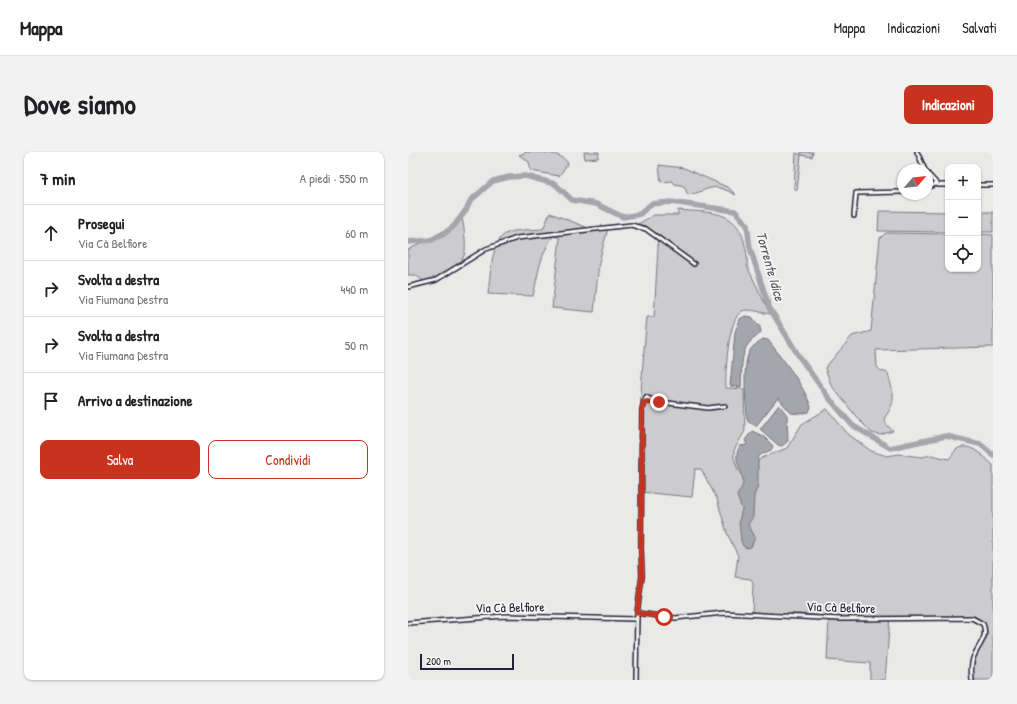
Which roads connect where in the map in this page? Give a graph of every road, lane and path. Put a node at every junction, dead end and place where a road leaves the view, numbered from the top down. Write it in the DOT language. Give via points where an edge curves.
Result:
graph roads {
  1 [pos="917,152"];
  2 [pos="923,164"];
  3 [pos="933,180"];
  4 [pos="936,184"];
  5 [pos="933,185"];
  6 [pos="945,185"];
  7 [pos="981,185"];
  8 [pos="993,185"];
  9 [pos="897,192"];
  10 [pos="854,216"];
  11 [pos="694,264"];
  12 [pos="408,287"];
  13 [pos="725,406"];
  14 [pos="637,613"];
  15 [pos="638,619"];
  16 [pos="408,623"];
  17 [pos="636,680"];
  18 [pos="972,680"];
  1 -- 2 [label="street"];
  3 -- 4 [label="street"];
  4 -- 5 [label="street"];
  4 -- 6 [label="street"];
  7 -- 8 [label="street"];
  9 -- 10 [label="street" via="856,193"];
  11 -- 12 [label="street" via="646,229 631,226 511,240 486,250 436,280"];
  13 -- 14 [label="street" via="708,408 644,402 641,418 642,570"];
  14 -- 15 [label="street"];
  14 -- 18 [label="street, Via Cà Belfiore" via="670,617 724,613 840,618 976,619 983,624 985,634 974,654"];
  15 -- 16 [label="street, Via Cà Belfiore" via="505,616"];
  15 -- 17 [label="street"];
}
